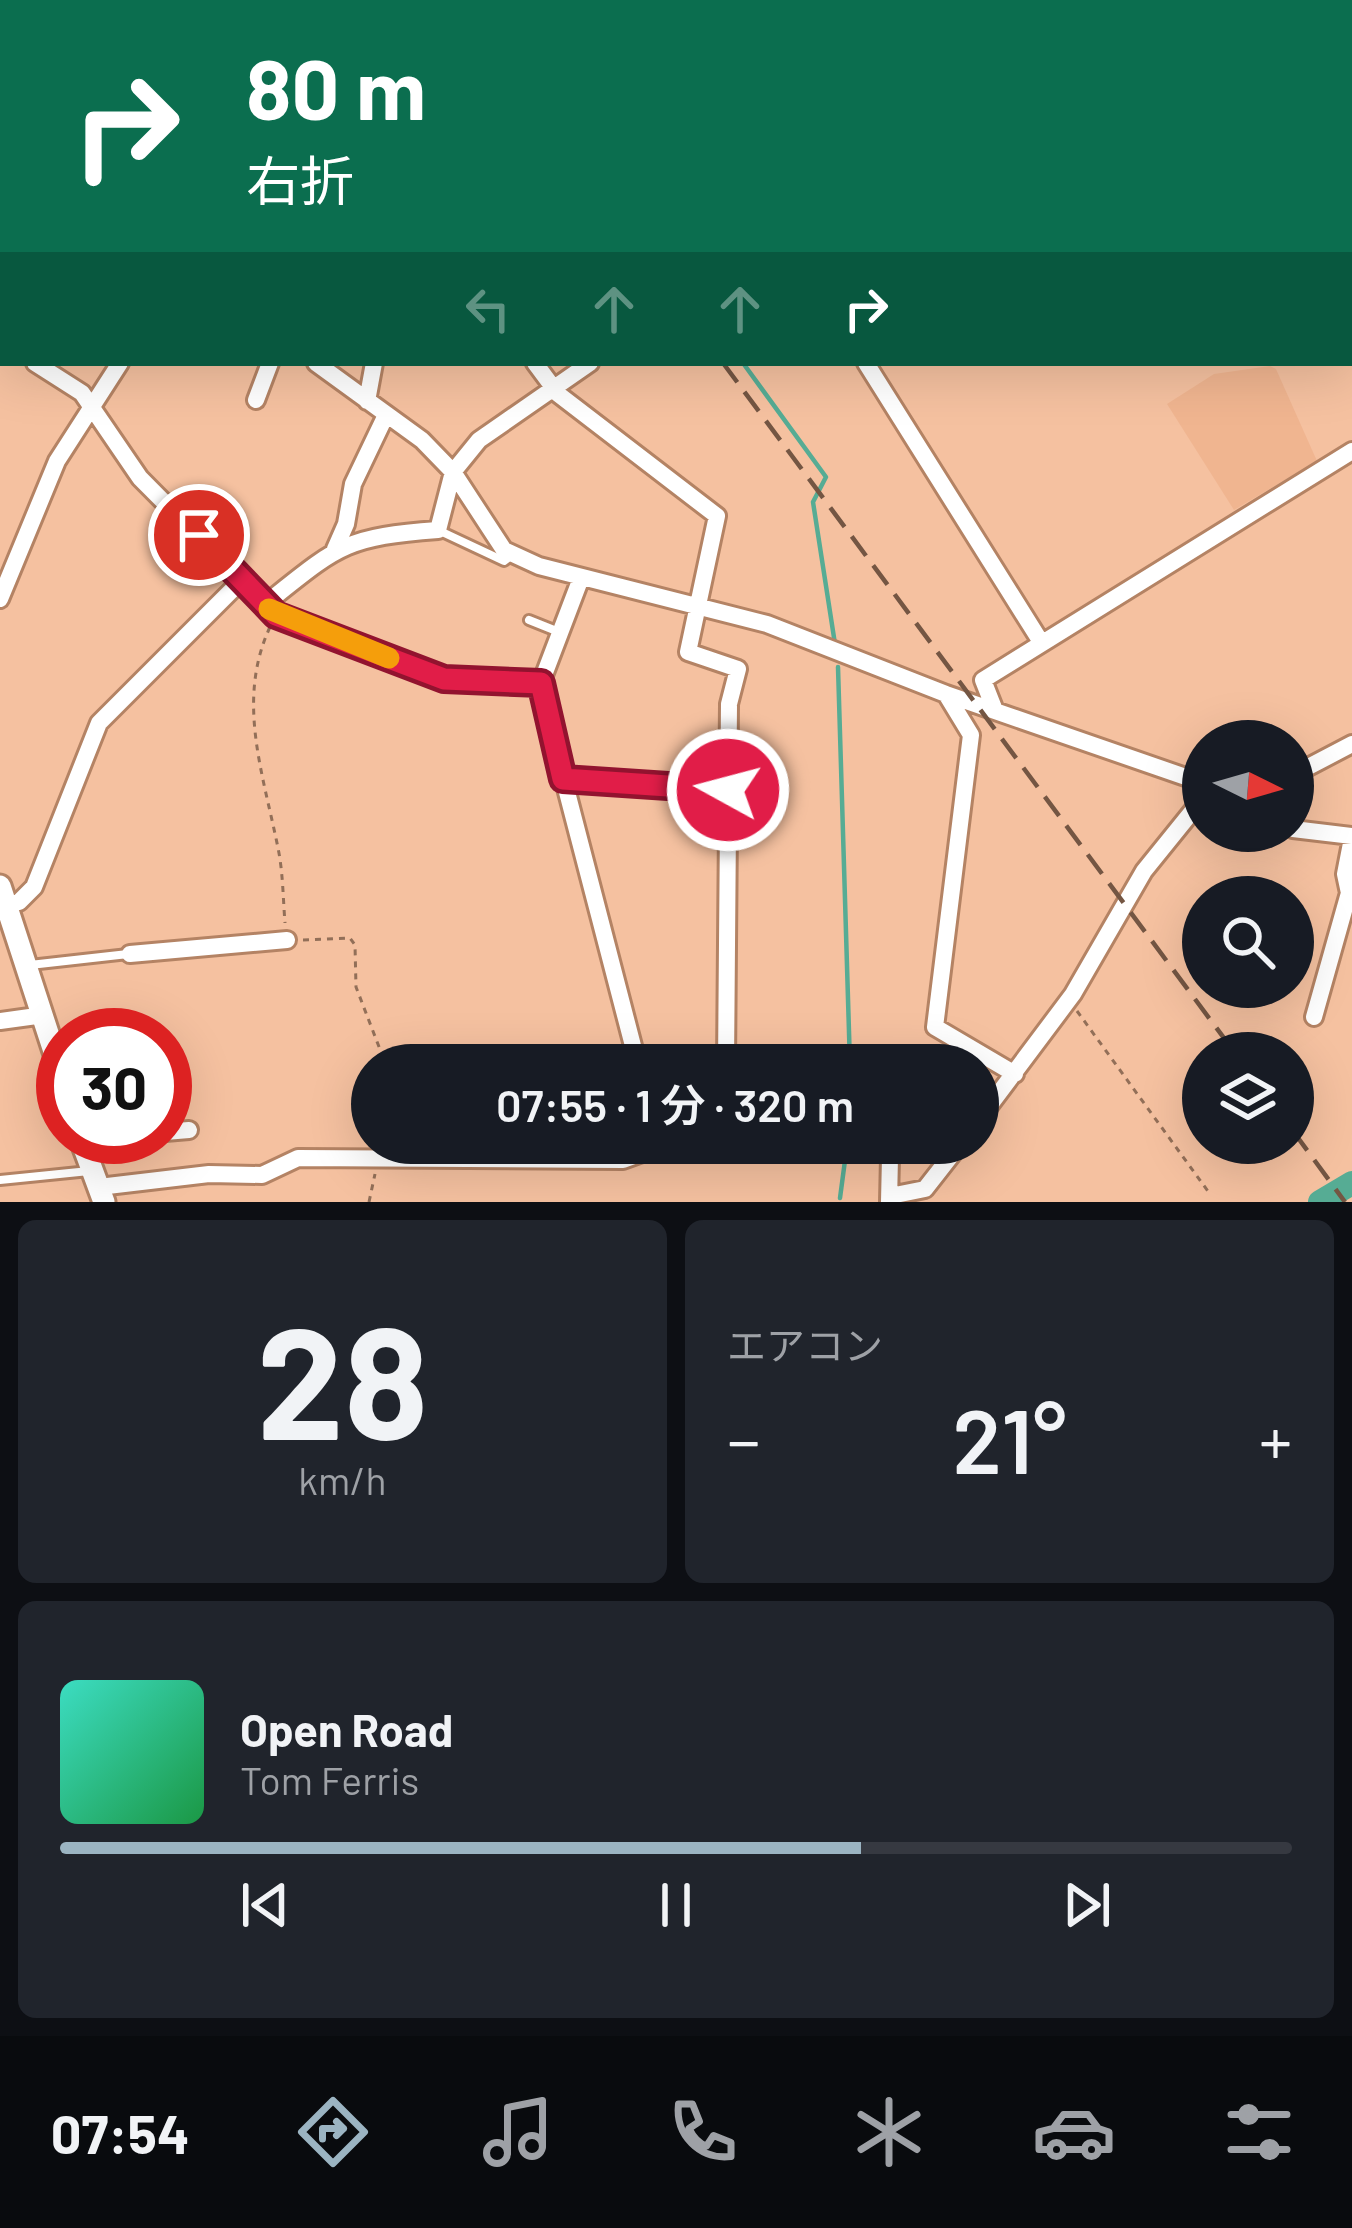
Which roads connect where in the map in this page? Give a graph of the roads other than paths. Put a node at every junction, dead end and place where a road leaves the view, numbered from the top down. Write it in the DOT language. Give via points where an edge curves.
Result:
graph roads {
  1 [pos="40,366"];
  2 [pos="118,366"];
  3 [pos="269,366"];
  4 [pos="324,366"];
  5 [pos="374,366"];
  6 [pos="537,366"];
  7 [pos="586,366"];
  8 [pos="874,366"];
  9 [pos="553,388"];
  10 [pos="256,400"];
  11 [pos="368,401"];
  12 [pos="92,410"];
  13 [pos="386,415"];
  14 [pos="1352,451"];
  15 [pos="453,472"];
  16 [pos="438,530"];
  17 [pos="335,549"];
  18 [pos="513,554"];
  19 [pos="581,578"];
  20 [pos="240,581"];
  21 [pos="0,599"];
  22 [pos="701,604"];
  23 [pos="270,610"];
  24 [pos="530,620"];
  25 [pos="560,633"];
  26 [pos="1040,642"];
  27 [pos="541,683"];
  28 [pos="946,694"];
  29 [pos="994,708"];
  30 [pos="1352,743"];
  31 [pos="1314,764"];
  32 [pos="1182,775"];
  33 [pos="563,779"];
  34 [pos="728,790"];
  35 [pos="1182,824"];
  36 [pos="1314,832"];
  37 [pos="1352,837"];
  38 [pos="3,896"];
  39 [pos="287,940"];
  40 [pos="130,953"];
  41 [pos="28,966"];
  42 [pos="42,1008"];
  43 [pos="36,1016"];
  44 [pos="1314,1018"];
  45 [pos="0,1021"];
  46 [pos="632,1044"];
  47 [pos="726,1044"];
  48 [pos="1015,1074"];
  49 [pos="999,1094"];
  50 [pos="351,1158"];
  51 [pos="890,1164"];
  52 [pos="945,1164"];
  53 [pos="0,1180"];
  54 [pos="98,1187"];
  55 [pos="889,1199"];
  1 -- 12 [label="street" via="82,393"];
  2 -- 12 [label="street"];
  3 -- 10 [label="street"];
  4 -- 11 [label="street"];
  5 -- 11 [label="street"];
  6 -- 9 [label="street"];
  7 -- 9 [label="street"];
  8 -- 26 [label="street"];
  9 -- 15 [label="street" via="479,440"];
  9 -- 22 [label="street" via="717,516"];
  11 -- 13 [label="street"];
  12 -- 20 [label="street" via="140,478"];
  12 -- 21 [label="street" via="57,460"];
  13 -- 15 [label="street"];
  13 -- 17 [label="street" via="352,484"];
  14 -- 26 [label="street"];
  15 -- 16 [label="street"];
  15 -- 18 [label="street" via="491,535"];
  16 -- 17 [label="street" via="370,535"];
  16 -- 18 [label="lane" via="504,561"];
  17 -- 23 [label="street"];
  18 -- 19 [label="street"];
  19 -- 22 [label="street"];
  19 -- 25 [label="street"];
  20 -- 23 [label="street"];
  20 -- 38 [label="street" via="99,723 34,886 19,902"];
  22 -- 28 [label="street"];
  22 -- 34 [label="street" via="688,652 738,668 729,704"];
  23 -- 27 [label="street" via="444,679"];
  24 -- 25 [label="lane"];
  25 -- 27 [label="street"];
  26 -- 29 [label="street" via="983,680"];
  27 -- 33 [label="street"];
  28 -- 29 [label="street"];
  28 -- 48 [label="street" via="971,735 935,1028"];
  29 -- 32 [label="street"];
  30 -- 31 [label="street"];
  33 -- 34 [label="street"];
  33 -- 46 [label="street"];
  34 -- 47 [label="street"];
  35 -- 48 [label="street"];
  36 -- 37 [label="street"];
  37 -- 44 [label="street" via="1349,893"];
  38 -- 41 [label="street"];
  39 -- 40 [label="street"];
  40 -- 41 [label="lane"];
  41 -- 42 [label="street"];
  43 -- 45 [label="street"];
  48 -- 49 [label="street"];
  50 -- 54 [label="street" via="298,1158 262,1175"];
  51 -- 55 [label="street"];
  52 -- 55 [label="street" via="925,1189"];
  53 -- 54 [label="lane"];
}
